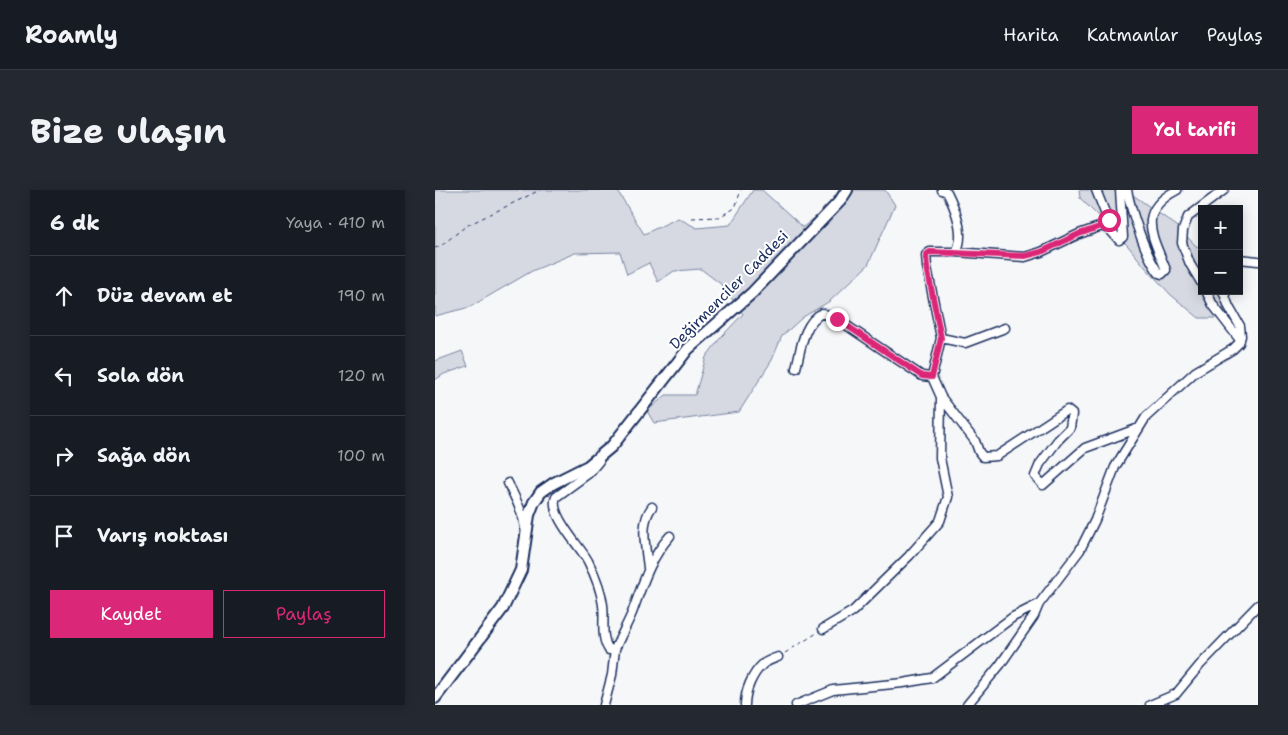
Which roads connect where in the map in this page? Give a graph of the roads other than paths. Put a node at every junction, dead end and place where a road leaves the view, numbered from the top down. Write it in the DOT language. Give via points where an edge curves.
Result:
graph roads {
  1 [pos="847,190"];
  2 [pos="942,190"];
  3 [pos="1096,190"];
  4 [pos="1119,190"];
  5 [pos="1127,190"];
  6 [pos="1177,190"];
  7 [pos="1224,190"];
  8 [pos="1109,230"];
  9 [pos="956,252"];
  10 [pos="1243,259"];
  11 [pos="1258,261"];
  12 [pos="1198,277"];
  13 [pos="1208,295"];
  14 [pos="1224,295"];
  15 [pos="1005,328"];
  16 [pos="941,338"];
  17 [pos="1240,340"];
  18 [pos="796,368"];
  19 [pos="932,377"];
  20 [pos="941,397"];
  21 [pos="1139,428"];
  22 [pos="612,446"];
  23 [pos="508,483"];
  24 [pos="652,507"];
  25 [pos="670,536"];
  26 [pos="526,538"];
  27 [pos="649,572"];
  28 [pos="1039,604"];
  29 [pos="1258,604"];
  30 [pos="823,629"];
  31 [pos="615,649"];
  32 [pos="777,657"];
  33 [pos="435,698"];
  34 [pos="604,705"];
  35 [pos="745,705"];
  36 [pos="796,705"];
  37 [pos="967,705"];
  38 [pos="1150,705"];
  1 -- 22 [label="main road, Değirmenciler Caddesi" via="841,201 751,293 688,349"];
  2 -- 9 [label="street" via="947,192 952,202 959,228"];
  3 -- 8 [label="street" via="1109,220"];
  4 -- 8 [label="street" via="1123,237 1119,240"];
  5 -- 6 [label="street" via="1152,265 1159,274 1166,270 1149,224 1155,208"];
  7 -- 12 [label="street" via="1188,217 1183,230 1182,243"];
  8 -- 9 [label="street" via="1102,226 1025,256"];
  9 -- 16 [label="street" via="930,252 926,255"];
  10 -- 11 [label="street"];
  13 -- 17 [label="street"];
  14 -- 17 [label="street" via="1239,326"];
  15 -- 16 [label="street" via="965,343"];
  16 -- 19 [label="street"];
  17 -- 21 [label="street" via="1233,349 1195,372 1146,417"];
  18 -- 19 [label="street" via="806,331 813,318 822,313 837,319 922,376"];
  19 -- 20 [label="street"];
  20 -- 21 [label="street" via="975,441 983,458 997,456 1067,410 1072,414 1070,428 1036,473 1043,485 1085,448"];
  20 -- 30 [label="street" via="940,458 948,497 940,521 853,612"];
  21 -- 28 [label="street" via="1115,466 1080,550"];
  22 -- 26 [label="main road, Değirmenciler Caddesi" via="588,466 541,492 533,502"];
  22 -- 31 [label="street" via="589,473 556,497 554,502 598,585 603,604 603,642 609,650"];
  23 -- 26 [label="street" via="524,519"];
  24 -- 27 [label="street" via="644,523"];
  25 -- 27 [label="street" via="654,557"];
  26 -- 33 [label="main road, Değirmenciler Caddesi" via="521,570 503,608"];
  27 -- 31 [label="street"];
  28 -- 36 [label="street" via="1013,617 931,678 833,690"];
  28 -- 37 [label="street" via="1000,664"];
  29 -- 38 [label="street" via="1176,694"];
  31 -- 34 [label="street"];
  32 -- 35 [label="street" via="764,663 754,674"];
}
